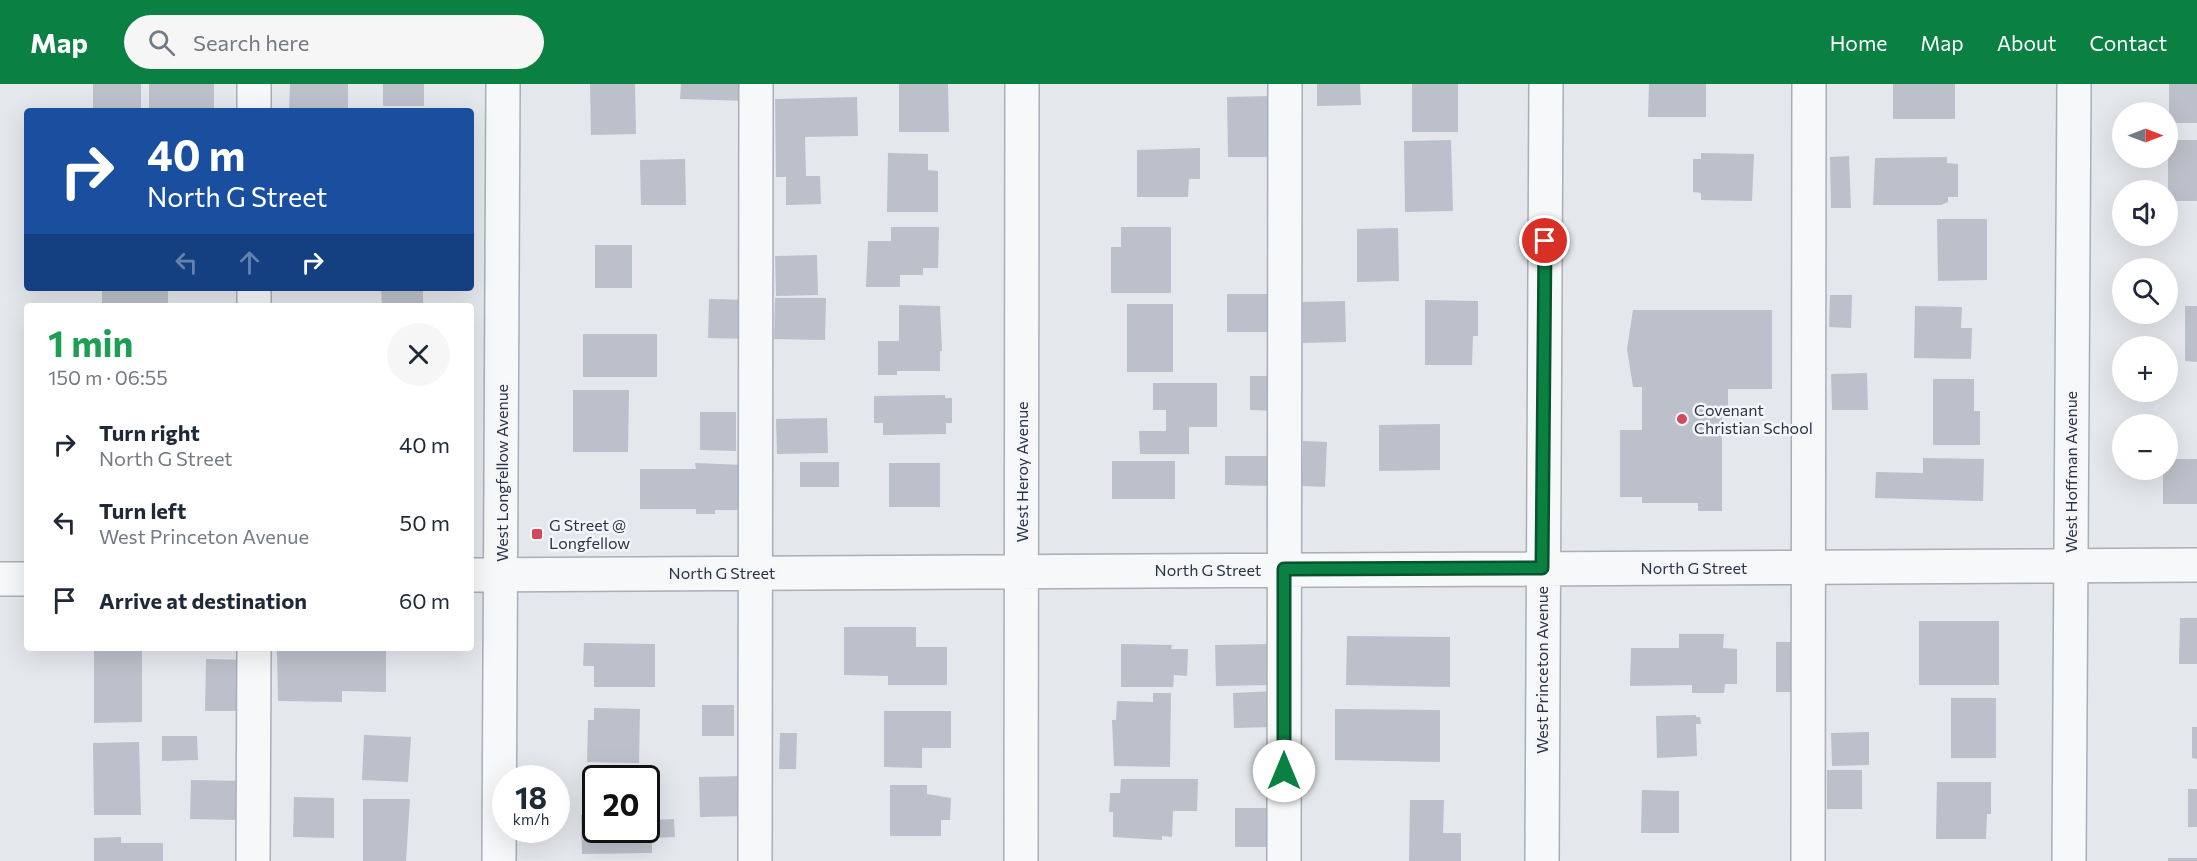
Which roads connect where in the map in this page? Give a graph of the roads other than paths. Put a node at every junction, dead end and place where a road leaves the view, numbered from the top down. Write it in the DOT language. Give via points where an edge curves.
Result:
graph roads {
  1 [pos="254,84"];
  2 [pos="503,84"];
  3 [pos="756,84"];
  4 [pos="1022,84"];
  5 [pos="1285,84"];
  6 [pos="1546,84"];
  7 [pos="1809,84"];
  8 [pos="2074,84"];
  9 [pos="254,108"];
  10 [pos="2071,566"];
  11 [pos="2197,566"];
  12 [pos="1542,568"];
  13 [pos="1809,568"];
  14 [pos="1284,569"];
  15 [pos="1022,571"];
  16 [pos="757,573"];
  17 [pos="487,575"];
  18 [pos="0,579"];
  19 [pos="24,579"];
  20 [pos="254,651"];
  21 [pos="253,861"];
  22 [pos="499,861"];
  23 [pos="755,861"];
  24 [pos="1021,861"];
  25 [pos="1284,861"];
  26 [pos="1542,861"];
  27 [pos="1808,861"];
  28 [pos="2069,861"];
  1 -- 9 [label="street"];
  2 -- 17 [label="street, West Longfellow Avenue"];
  3 -- 16 [label="street"];
  4 -- 15 [label="street, West Heroy Avenue"];
  5 -- 14 [label="street"];
  6 -- 12 [label="street, West Princeton Avenue"];
  7 -- 13 [label="street"];
  8 -- 10 [label="street, West Hoffman Avenue"];
  10 -- 11 [label="street, North G Street"];
  10 -- 13 [label="street, North G Street"];
  10 -- 28 [label="street, West Hoffman Avenue"];
  12 -- 13 [label="street, North G Street"];
  12 -- 14 [label="street, North G Street"];
  12 -- 26 [label="street, West Princeton Avenue"];
  13 -- 27 [label="street"];
  14 -- 15 [label="street, North G Street"];
  14 -- 25 [label="street"];
  15 -- 16 [label="street, North G Street"];
  15 -- 24 [label="street, West Heroy Avenue"];
  16 -- 17 [label="street, North G Street"];
  16 -- 23 [label="street"];
  17 -- 22 [label="street, West Longfellow Avenue"];
  18 -- 19 [label="street"];
  20 -- 21 [label="street"];
}
